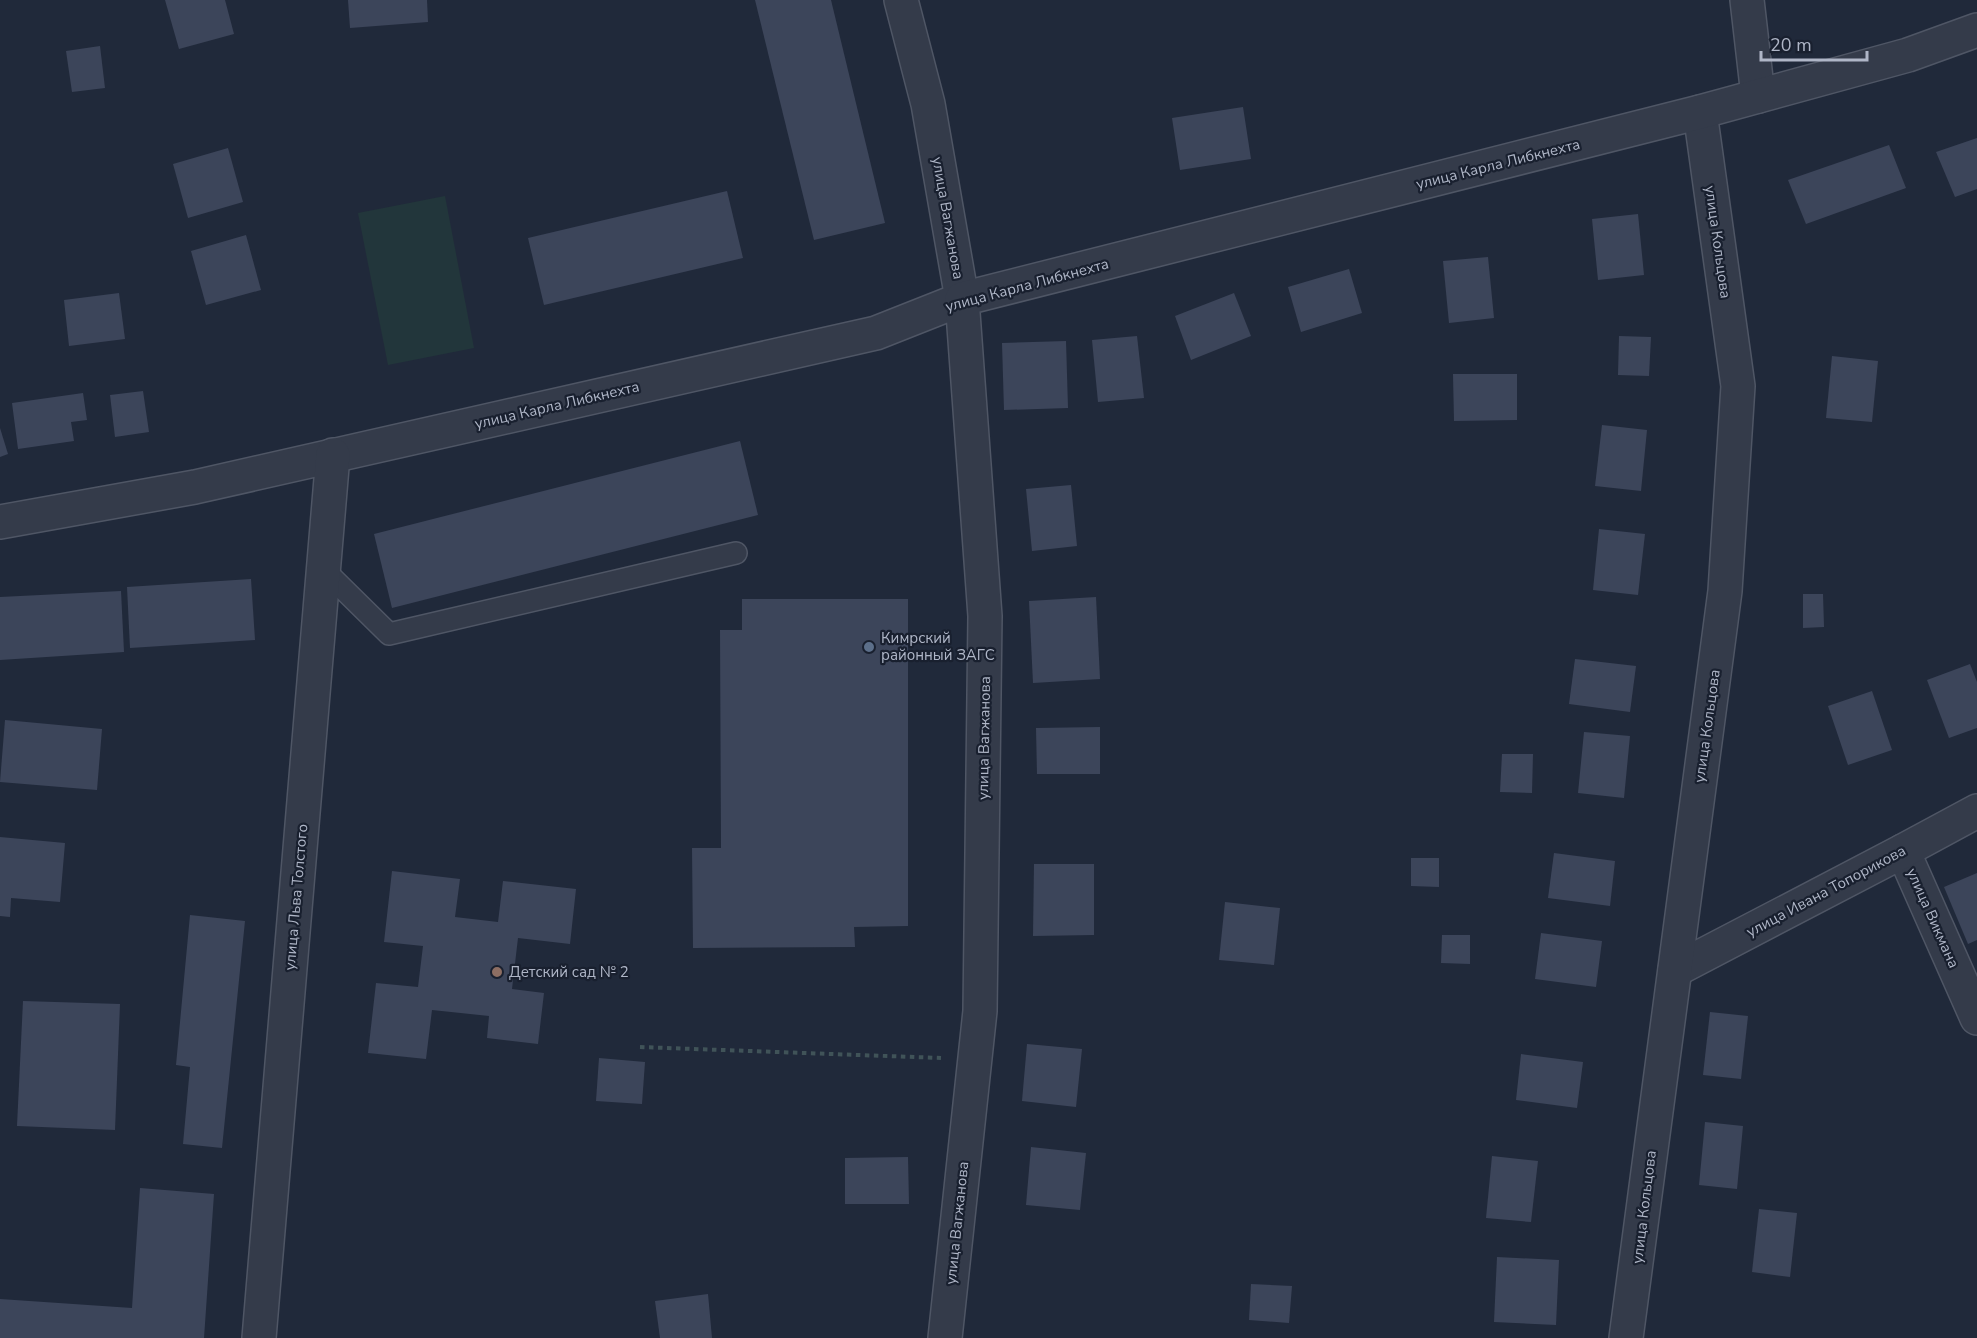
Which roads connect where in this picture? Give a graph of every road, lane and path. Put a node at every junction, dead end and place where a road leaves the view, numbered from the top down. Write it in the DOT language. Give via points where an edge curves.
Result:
graph roads {
  1 [pos="901,0"];
  2 [pos="1747,0"];
  3 [pos="1977,30"];
  4 [pos="1758,96"];
  5 [pos="1700,112"];
  6 [pos="963,299"];
  7 [pos="333,456"];
  8 [pos="0,522"];
  9 [pos="736,553"];
  10 [pos="323,569"];
  11 [pos="1977,811"];
  12 [pos="1903,851"];
  13 [pos="1675,970"];
  14 [pos="1977,1018"];
  15 [pos="640,1047"];
  16 [pos="975,1060"];
  17 [pos="259,1338"];
  18 [pos="945,1338"];
  19 [pos="1626,1338"];
  1 -- 6 [label="street, улица Вагжанова" via="928,104"];
  2 -- 4 [label="street"];
  3 -- 4 [label="street, улица Карла Либкнехта" via="1908,55"];
  4 -- 5 [label="street, улица Карла Либкнехта"];
  5 -- 6 [label="street, улица Карла Либкнехта"];
  5 -- 13 [label="street, улица Кольцова" via="1738,386 1725,591"];
  6 -- 7 [label="street, улица Карла Либкнехта" via="876,333"];
  6 -- 16 [label="street, улица Вагжанова" via="985,616 980,1011"];
  7 -- 8 [label="street, улица Карла Либкнехта" via="195,487"];
  7 -- 10 [label="street, улица Льва Толстого"];
  9 -- 10 [label="lane" via="389,634"];
  10 -- 17 [label="street, улица Льва Толстого"];
  11 -- 12 [label="street, улица Ивана Топорикова"];
  12 -- 13 [label="street, улица Ивана Топорикова"];
  12 -- 14 [label="street, улица Викмана"];
  13 -- 19 [label="street, улица Кольцова"];
  15 -- 16 [label="path"];
  16 -- 18 [label="street, улица Вагжанова"];
}
